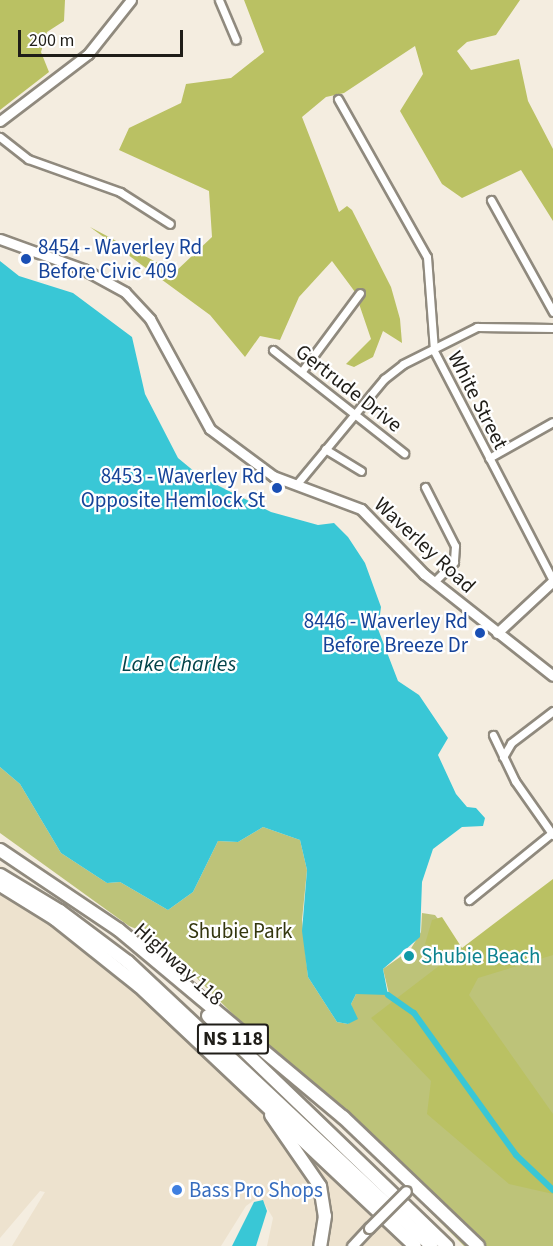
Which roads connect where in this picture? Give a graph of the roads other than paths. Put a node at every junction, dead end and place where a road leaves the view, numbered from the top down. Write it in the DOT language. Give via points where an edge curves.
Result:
graph roads {
  1 [pos="131,0"];
  2 [pos="219,0"];
  3 [pos="236,40"];
  4 [pos="338,99"];
  5 [pos="0,121"];
  6 [pos="0,137"];
  7 [pos="491,200"];
  8 [pos="170,224"];
  9 [pos="0,239"];
  10 [pos="360,293"];
  11 [pos="553,312"];
  12 [pos="553,328"];
  13 [pos="273,350"];
  14 [pos="434,351"];
  15 [pos="302,371"];
  16 [pos="357,413"];
  17 [pos="553,422"];
  18 [pos="325,449"];
  19 [pos="404,453"];
  20 [pos="489,458"];
  21 [pos="361,471"];
  22 [pos="296,484"];
  23 [pos="425,487"];
  24 [pos="553,581"];
  25 [pos="434,582"];
  26 [pos="497,633"];
  27 [pos="553,676"];
  28 [pos="553,711"];
  29 [pos="493,735"];
  30 [pos="503,756"];
  31 [pos="553,834"];
  32 [pos="0,850"];
  33 [pos="0,855"];
  34 [pos="0,875"];
  35 [pos="0,885"];
  36 [pos="469,900"];
  37 [pos="234,1073"];
  38 [pos="409,1187"];
  39 [pos="352,1245"];
  40 [pos="320,1246"];
  41 [pos="415,1246"];
  42 [pos="432,1246"];
  43 [pos="447,1246"];
  44 [pos="478,1246"];
  1 -- 5 [label="main road" via="88,54"];
  2 -- 3 [label="street"];
  4 -- 14 [label="street, White Street" via="427,256"];
  6 -- 8 [label="street" via="28,159 120,192"];
  7 -- 11 [label="street"];
  9 -- 22 [label="main road, Waverley Road" via="83,268 125,292 150,319 205,425 261,468"];
  10 -- 15 [label="street"];
  12 -- 14 [label="street" via="477,327"];
  13 -- 15 [label="street, Gertrude Drive"];
  14 -- 16 [label="street" via="392,370"];
  14 -- 20 [label="street, White Street"];
  15 -- 16 [label="street, Gertrude Drive"];
  16 -- 18 [label="street"];
  16 -- 19 [label="street, Gertrude Drive"];
  17 -- 20 [label="street"];
  18 -- 21 [label="street"];
  18 -- 22 [label="street"];
  20 -- 24 [label="street, White Street"];
  22 -- 25 [label="main road, Waverley Road" via="361,509"];
  23 -- 25 [label="street" via="456,552 454,562"];
  24 -- 26 [label="main road"];
  25 -- 26 [label="main road, Waverley Road"];
  26 -- 27 [label="main road, Waverley Road"];
  28 -- 30 [label="street" via="511,742"];
  29 -- 30 [label="street"];
  30 -- 31 [label="street"];
  31 -- 36 [label="street"];
  32 -- 38 [label="highway" via="119,930 335,1110"];
  33 -- 43 [label="highway, Highway 118 / NS 118" via="69,897 146,959"];
  34 -- 42 [label="highway, Highway 118 / NS 118" via="60,911 128,962"];
  35 -- 37 [label="highway" via="100,954"];
  37 -- 40 [label="highway" via="315,1173 325,1216"];
  37 -- 41 [label="highway"];
  38 -- 39 [label="main road, bridge"];
  38 -- 44 [label="highway"];
}
